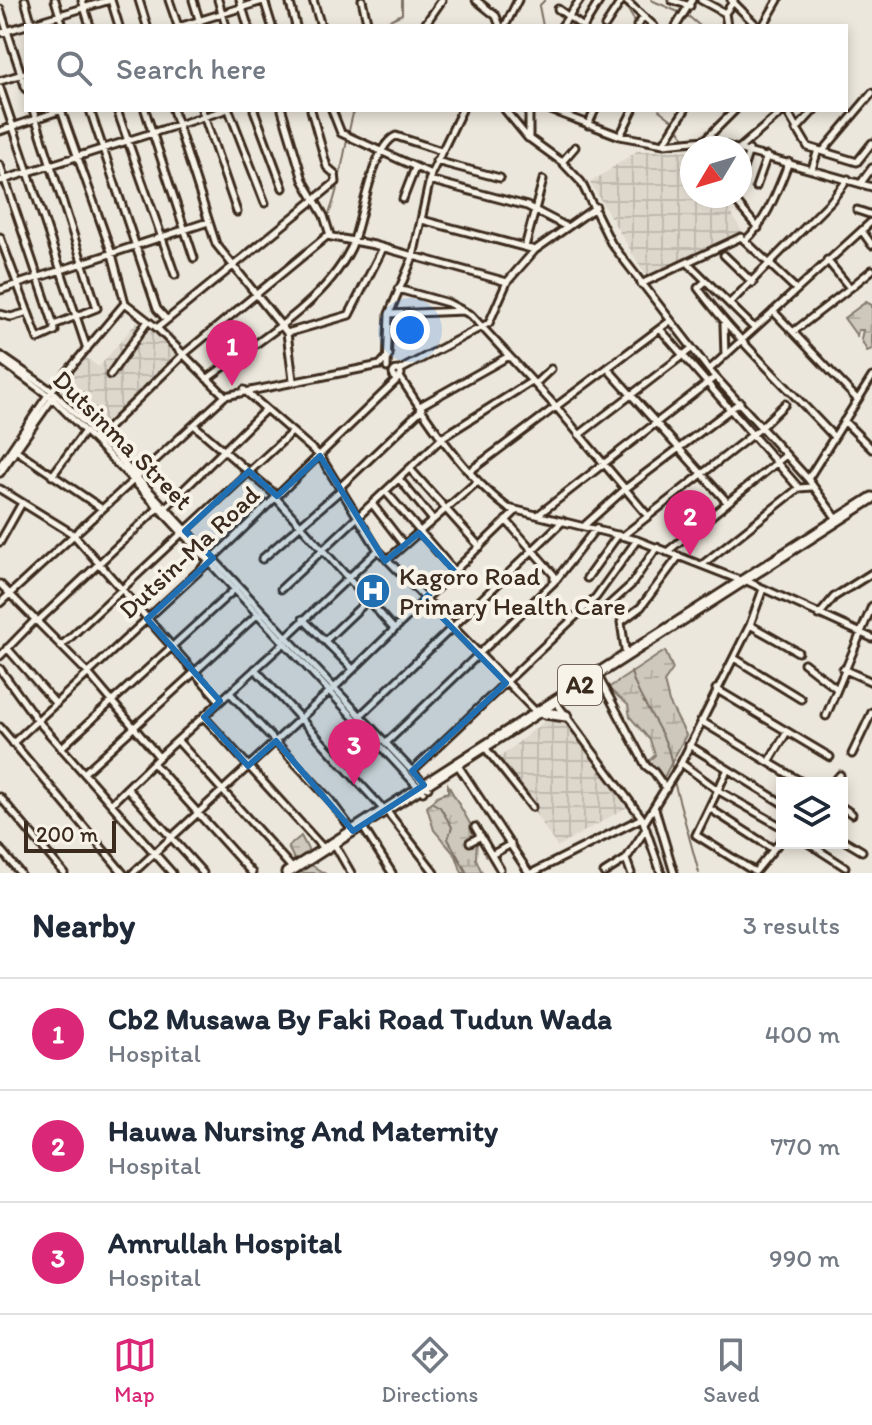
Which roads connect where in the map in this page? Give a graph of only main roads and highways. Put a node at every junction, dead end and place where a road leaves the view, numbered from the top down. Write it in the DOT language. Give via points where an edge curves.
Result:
graph roads {
  1 [pos="872,500"];
  2 [pos="746,582"];
  3 [pos="541,713"];
  4 [pos="566,716"];
  5 [pos="424,788"];
  6 [pos="358,830"];
  7 [pos="297,871"];
  1 -- 2 [label="highway, A2"];
  1 -- 2 [label="highway, A2"];
  2 -- 3 [label="highway, A2"];
  2 -- 3 [label="highway, A2"];
  3 -- 4 [label="highway"];
  3 -- 5 [label="highway, A2"];
  3 -- 5 [label="highway, A2"];
  5 -- 6 [label="highway, A2"];
  6 -- 7 [label="highway, A2"];
  6 -- 7 [label="highway, A2"];
}
